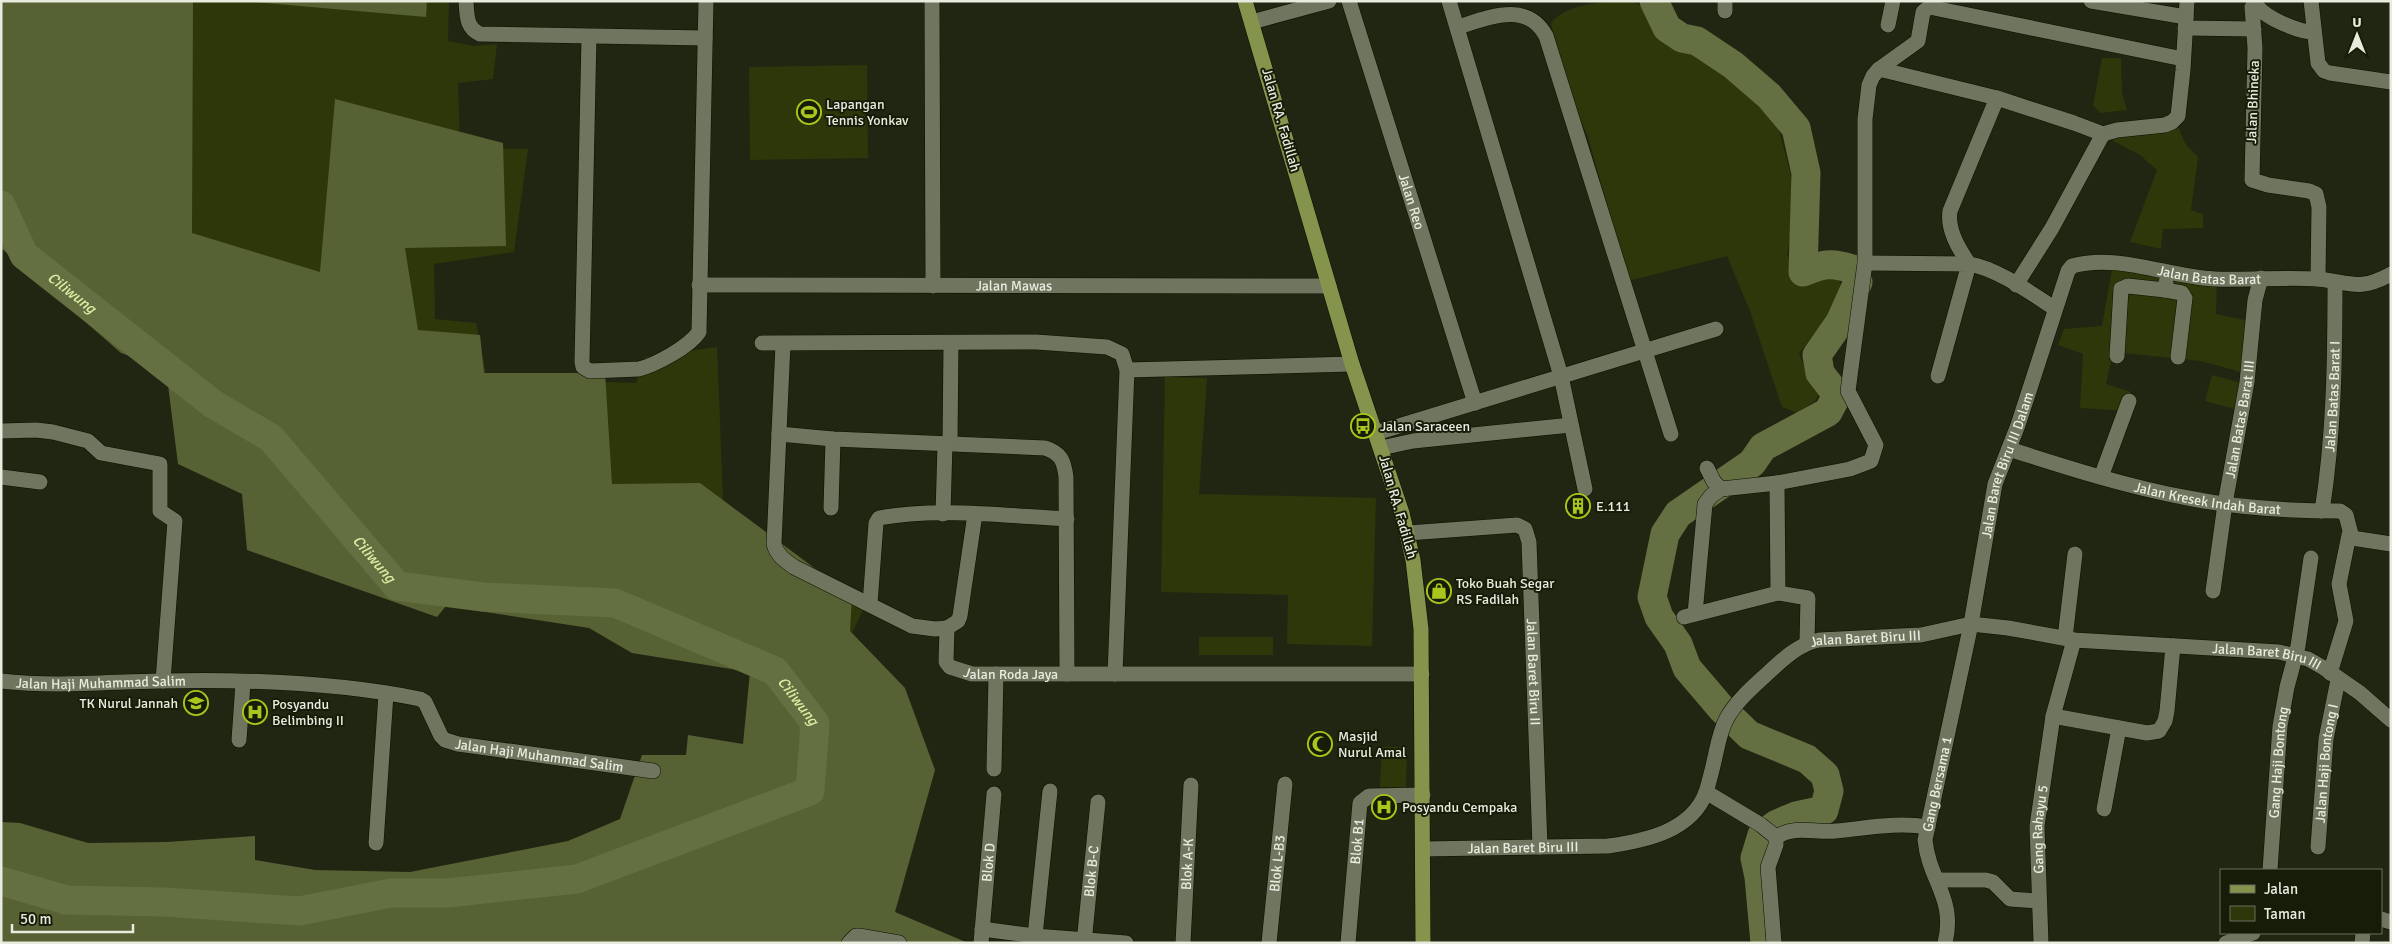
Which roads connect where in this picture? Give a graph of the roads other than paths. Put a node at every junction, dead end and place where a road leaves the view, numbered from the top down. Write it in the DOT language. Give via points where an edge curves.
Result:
graph roads {
  1 [pos="466,1"];
  2 [pos="706,1"];
  3 [pos="932,1"];
  4 [pos="1245,1"];
  5 [pos="1329,1"];
  6 [pos="1349,1"];
  7 [pos="1449,1"];
  8 [pos="1893,1"];
  9 [pos="2091,1"];
  10 [pos="2187,1"];
  11 [pos="2311,1"];
  12 [pos="1252,22"];
  13 [pos="2185,22"];
  14 [pos="1888,25"];
  15 [pos="1458,27"];
  16 [pos="2254,29"];
  17 [pos="2313,32"];
  18 [pos="589,37"];
  19 [pos="705,38"];
  20 [pos="2184,60"];
  21 [pos="1879,68"];
  22 [pos="2391,82"];
  23 [pos="1997,98"];
  24 [pos="2103,134"];
  25 [pos="1865,264"];
  26 [pos="1969,264"];
  27 [pos="2167,273"];
  28 [pos="2391,274"];
  29 [pos="2261,278"];
  30 [pos="2318,279"];
  31 [pos="2335,283"];
  32 [pos="699,285"];
  33 [pos="2016,285"];
  34 [pos="933,286"];
  35 [pos="1329,286"];
  36 [pos="2165,290"];
  37 [pos="2054,308"];
  38 [pos="1716,329"];
  39 [pos="762,343"];
  40 [pos="951,343"];
  41 [pos="783,344"];
  42 [pos="1646,350"];
  43 [pos="2117,356"];
  44 [pos="2178,357"];
  45 [pos="1352,364"];
  46 [pos="1128,370"];
  47 [pos="1561,376"];
  48 [pos="1938,376"];
  49 [pos="2129,401"];
  50 [pos="1475,403"];
  51 [pos="1571,424"];
  52 [pos="1,431"];
  53 [pos="1376,433"];
  54 [pos="779,434"];
  55 [pos="1671,434"];
  56 [pos="833,439"];
  57 [pos="948,444"];
  58 [pos="1380,448"];
  59 [pos="2009,448"];
  60 [pos="1707,468"];
  61 [pos="1,477"];
  62 [pos="2101,477"];
  63 [pos="40,482"];
  64 [pos="1777,483"];
  65 [pos="1719,487"];
  66 [pos="1585,489"];
  67 [pos="2225,504"];
  68 [pos="831,508"];
  69 [pos="2322,511"];
  70 [pos="943,514"];
  71 [pos="975,514"];
  72 [pos="1067,518"];
  73 [pos="1408,534"];
  74 [pos="2349,535"];
  75 [pos="2391,544"];
  76 [pos="2075,554"];
  77 [pos="2312,558"];
  78 [pos="2213,591"];
  79 [pos="1778,593"];
  80 [pos="870,604"];
  81 [pos="1971,624"];
  82 [pos="947,628"];
  83 [pos="2069,639"];
  84 [pos="1807,642"];
  85 [pos="2172,646"];
  86 [pos="2295,656"];
  87 [pos="996,674"];
  88 [pos="1066,674"];
  89 [pos="1115,674"];
  90 [pos="1422,674"];
  91 [pos="2334,676"];
  92 [pos="1,681"];
  93 [pos="163,681"];
  94 [pos="243,682"];
  95 [pos="386,694"];
  96 [pos="2053,716"];
  97 [pos="2391,720"];
  98 [pos="2119,728"];
  99 [pos="238,740"];
  100 [pos="994,769"];
  101 [pos="653,771"];
  102 [pos="1285,784"];
  103 [pos="1191,785"];
  104 [pos="1050,791"];
  105 [pos="1706,792"];
  106 [pos="994,794"];
  107 [pos="1423,796"];
  108 [pos="1098,802"];
  109 [pos="2104,809"];
  110 [pos="1928,827"];
  111 [pos="1770,831"];
  112 [pos="376,843"];
  113 [pos="1540,847"];
  114 [pos="2318,847"];
  115 [pos="1423,849"];
  116 [pos="2270,869"];
  117 [pos="1937,880"];
  118 [pos="2039,901"];
  119 [pos="2251,934"];
  120 [pos="981,936"];
  121 [pos="1035,936"];
  122 [pos="1085,941"];
  123 [pos="2231,942"];
  124 [pos="849,943"];
  125 [pos="898,943"];
  126 [pos="1126,943"];
  127 [pos="1183,943"];
  128 [pos="1269,943"];
  129 [pos="1348,943"];
  130 [pos="1423,943"];
  131 [pos="1774,943"];
  132 [pos="1945,943"];
  133 [pos="2041,943"];
  1 -- 18 [label="street" via="469,24 480,34"];
  2 -- 19 [label="street"];
  3 -- 34 [label="street"];
  4 -- 12 [label="main road, Jalan RA. Fadillah"];
  5 -- 12 [label="street"];
  6 -- 50 [label="street, Jalan Reo"];
  7 -- 15 [label="street"];
  8 -- 14 [label="street"];
  9 -- 13 [label="street"];
  10 -- 13 [label="street"];
  11 -- 17 [label="street"];
  12 -- 35 [label="main road, Jalan RA. Fadillah"];
  13 -- 16 [label="street"];
  13 -- 20 [label="street"];
  15 -- 42 [label="street" via="1514,13 1531,20 1544,32"];
  15 -- 47 [label="street"];
  16 -- 17 [label="street, Jalan Bhineka" via="2252,8 2255,6 2263,14 2293,28"];
  16 -- 30 [label="street, Jalan Bhineka" via="2251,175 2254,182 2316,194 2319,207"];
  17 -- 22 [label="street" via="2318,63 2324,71"];
  18 -- 19 [label="street"];
  18 -- 32 [label="street" via="584,367 590,371 639,369 686,345 699,332"];
  19 -- 32 [label="street"];
  20 -- 21 [label="street" via="1929,7 1923,12 1918,41"];
  20 -- 24 [label="street" via="2178,116 2172,122"];
  21 -- 23 [label="street"];
  21 -- 25 [label="street" via="1869,85 1865,119"];
  23 -- 24 [label="street"];
  23 -- 26 [label="street" via="1950,211 1953,233"];
  24 -- 33 [label="street" via="2052,228"];
  25 -- 26 [label="street"];
  25 -- 64 [label="street" via="1848,391 1876,445 1871,461"];
  26 -- 33 [label="street"];
  26 -- 48 [label="street"];
  27 -- 29 [label="street, Jalan Batas Barat" via="2214,279"];
  27 -- 36 [label="street"];
  27 -- 37 [label="street, Jalan Batas Barat" via="2094,262 2072,266"];
  28 -- 31 [label="street, Jalan Batas Barat" via="2365,285"];
  29 -- 30 [label="street, Jalan Batas Barat"];
  29 -- 67 [label="street, Jalan Batas Barat III" via="2255,300 2247,382"];
  30 -- 31 [label="street, Jalan Batas Barat"];
  31 -- 69 [label="street, Jalan Batas Barat I" via="2334,398 2330,463"];
  32 -- 34 [label="street, Jalan Mawas"];
  33 -- 37 [label="street"];
  34 -- 35 [label="street, Jalan Mawas"];
  35 -- 45 [label="main road, Jalan RA. Fadillah"];
  36 -- 43 [label="street" via="2128,286 2121,289"];
  36 -- 44 [label="street" via="2182,293 2185,298"];
  37 -- 59 [label="street, Jalan Baret Biru III Dalam"];
  38 -- 42 [label="street"];
  39 -- 41 [label="street"];
  40 -- 41 [label="street"];
  40 -- 46 [label="street" via="1036,342 1108,346 1122,354"];
  40 -- 57 [label="street"];
  41 -- 54 [label="street"];
  42 -- 47 [label="street"];
  42 -- 55 [label="street"];
  45 -- 46 [label="street"];
  45 -- 53 [label="main road, Jalan RA. Fadillah"];
  46 -- 89 [label="street"];
  47 -- 50 [label="street"];
  47 -- 51 [label="street"];
  49 -- 62 [label="street"];
  50 -- 53 [label="street"];
  51 -- 58 [label="street" via="1413,441"];
  51 -- 66 [label="street"];
  52 -- 93 [label="street" via="52,432 88,441 101,453 160,464 160,510 176,521"];
  53 -- 58 [label="main road, Jalan RA. Fadillah"];
  54 -- 56 [label="street"];
  54 -- 80 [label="street" via="776,551 794,567"];
  56 -- 57 [label="street"];
  56 -- 68 [label="street"];
  57 -- 70 [label="street"];
  57 -- 72 [label="street" via="1055,451 1065,465"];
  58 -- 73 [label="main road, Jalan RA. Fadillah"];
  59 -- 62 [label="street, Jalan Kresek Indah Barat"];
  59 -- 81 [label="street, Jalan Baret Biru III Dalam" via="1990,506"];
  60 -- 65 [label="street"];
  61 -- 63 [label="street"];
  62 -- 67 [label="street, Jalan Kresek Indah Barat" via="2181,497"];
  64 -- 65 [label="street"];
  64 -- 79 [label="street"];
  65 -- 79 [label="street" via="1705,504 1690,616"];
  67 -- 69 [label="street, Jalan Kresek Indah Barat"];
  67 -- 78 [label="street, Jalan Batas Barat III"];
  69 -- 74 [label="street, Jalan Kresek Indah Barat" via="2344,513"];
  70 -- 71 [label="street"];
  70 -- 80 [label="street" via="913,514 877,520"];
  71 -- 72 [label="street"];
  71 -- 82 [label="street" via="960,616"];
  72 -- 88 [label="street"];
  73 -- 90 [label="main road, Jalan RA. Fadillah" via="1418,598"];
  73 -- 113 [label="street, Jalan Baret Biru II" via="1517,525 1525,529 1529,542"];
  74 -- 75 [label="street" via="2355,540"];
  74 -- 91 [label="street, Jalan Haji Bontong I" via="2339,584 2346,620"];
  76 -- 83 [label="street, Gang Rahayu 5"];
  77 -- 86 [label="street, Gang Haji Bontong"];
  79 -- 84 [label="street" via="1808,598"];
  80 -- 82 [label="street" via="912,626"];
  81 -- 83 [label="street, Jalan Baret Biru III"];
  81 -- 84 [label="street, Jalan Baret Biru III" via="1920,635"];
  81 -- 110 [label="street, Gang Bersama 1"];
  82 -- 87 [label="street, Jalan Roda Jaya" via="946,662 950,667 972,674"];
  83 -- 85 [label="street, Jalan Baret Biru III"];
  83 -- 96 [label="street, Gang Rahayu 5"];
  84 -- 105 [label="street, Jalan Baret Biru III" via="1772,669 1726,718"];
  85 -- 86 [label="street, Jalan Baret Biru III" via="2279,652"];
  85 -- 98 [label="street" via="2163,727 2152,734"];
  86 -- 91 [label="street, Jalan Baret Biru III" via="2313,661"];
  86 -- 116 [label="street, Gang Haji Bontong" via="2280,726"];
  87 -- 88 [label="street, Jalan Roda Jaya"];
  87 -- 100 [label="street"];
  88 -- 89 [label="street, Jalan Roda Jaya"];
  89 -- 90 [label="street, Jalan Roda Jaya"];
  90 -- 107 [label="main road, Jalan RA. Fadillah"];
  91 -- 97 [label="street, Jalan Baret Biru III"];
  91 -- 114 [label="street, Jalan Haji Bontong I"];
  92 -- 93 [label="street, Jalan Haji Muhammad Salim" via="34,684"];
  93 -- 94 [label="street, Jalan Haji Muhammad Salim"];
  94 -- 95 [label="street, Jalan Haji Muhammad Salim" via="310,684"];
  94 -- 99 [label="street"];
  95 -- 101 [label="street, Jalan Haji Muhammad Salim" via="420,698 441,736 458,744"];
  95 -- 112 [label="street"];
  96 -- 98 [label="street"];
  96 -- 118 [label="street, Gang Rahayu 5" via="2037,826"];
  98 -- 109 [label="street"];
  102 -- 128 [label="street, Blok L-B3"];
  103 -- 127 [label="street, Blok A-K"];
  104 -- 121 [label="street"];
  105 -- 111 [label="street"];
  105 -- 113 [label="street, Jalan Baret Biru III" via="1684,822 1652,837 1608,846"];
  106 -- 120 [label="street, Blok D"];
  107 -- 115 [label="main road, Jalan RA. Fadillah"];
  107 -- 129 [label="street, Blok B1" via="1369,796 1360,803"];
  108 -- 122 [label="street, Blok B-C"];
  110 -- 111 [label="street" via="1896,824 1833,831"];
  110 -- 117 [label="street, Gang Bersama 1" via="1926,854"];
  111 -- 131 [label="street" via="1776,845 1768,866"];
  113 -- 115 [label="street, Jalan Baret Biru III"];
  115 -- 130 [label="main road, Jalan RA. Fadillah"];
  117 -- 118 [label="street" via="1986,880 1993,882 2010,899"];
  117 -- 132 [label="street, Gang Bersama 1" via="1948,912"];
  118 -- 133 [label="street, Gang Rahayu 5"];
  119 -- 123 [label="street"];
  120 -- 121 [label="street"];
  121 -- 122 [label="street"];
  122 -- 126 [label="street"];
  124 -- 125 [label="street" via="860,936"];
}
